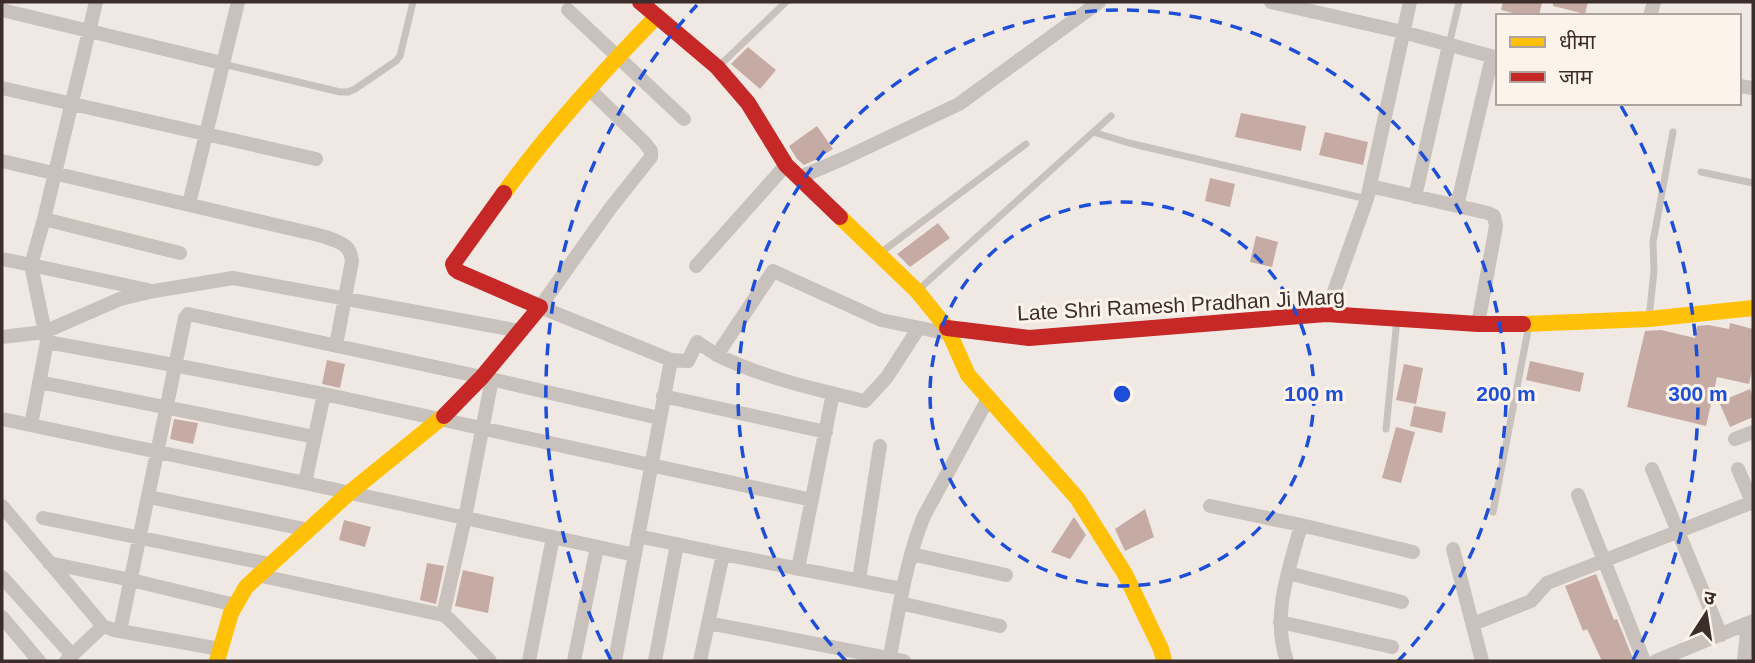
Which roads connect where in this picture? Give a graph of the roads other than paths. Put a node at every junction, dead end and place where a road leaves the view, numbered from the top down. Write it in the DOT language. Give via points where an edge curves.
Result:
graph roads {
  1 [pos="96,2"];
  2 [pos="238,2"];
  3 [pos="413,2"];
  4 [pos="786,2"];
  5 [pos="1099,2"];
  6 [pos="1271,2"];
  7 [pos="1410,2"];
  8 [pos="1460,2"];
  9 [pos="1313,6"];
  10 [pos="651,7"];
  11 [pos="2,10"];
  12 [pos="568,10"];
  13 [pos="90,31"];
  14 [pos="1403,32"];
  15 [pos="1449,45"];
  16 [pos="617,57"];
  17 [pos="1495,57"];
  18 [pos="222,64"];
  19 [pos="717,67"];
  20 [pos="2,88"];
  21 [pos="589,89"];
  22 [pos="71,103"];
  23 [pos="1111,116"];
  24 [pos="684,119"];
  25 [pos="1093,132"];
  26 [pos="1673,132"];
  27 [pos="206,133"];
  28 [pos="1026,144"];
  29 [pos="316,159"];
  30 [pos="2,161"];
  31 [pos="786,165"];
  32 [pos="1701,172"];
  33 [pos="55,173"];
  34 [pos="798,178"];
  35 [pos="1753,183"];
  36 [pos="1368,193"];
  37 [pos="1415,197"];
  38 [pos="189,204"];
  39 [pos="1457,206"];
  40 [pos="44,219"];
  41 [pos="180,253"];
  42 [pos="878,254"];
  43 [pos="2,259"];
  44 [pos="31,265"];
  45 [pos="696,266"];
  46 [pos="154,291"];
  47 [pos="917,291"];
  48 [pos="345,299"];
  49 [pos="1752,303"];
  50 [pos="540,307"];
  51 [pos="1326,314"];
  52 [pos="1397,318"];
  53 [pos="1649,319"];
  54 [pos="1478,324"];
  55 [pos="1529,324"];
  56 [pos="918,329"];
  57 [pos="520,331"];
  58 [pos="948,331"];
  59 [pos="2,337"];
  60 [pos="45,337"];
  61 [pos="336,345"];
  62 [pos="717,355"];
  63 [pos="671,360"];
  64 [pos="174,365"];
  65 [pos="487,378"];
  66 [pos="39,382"];
  67 [pos="833,393"];
  68 [pos="324,394"];
  69 [pos="663,396"];
  70 [pos="989,397"];
  71 [pos="166,407"];
  72 [pos="659,418"];
  73 [pos="2,419"];
  74 [pos="441,419"];
  75 [pos="31,425"];
  76 [pos="482,428"];
  77 [pos="1386,429"];
  78 [pos="826,432"];
  79 [pos="1753,432"];
  80 [pos="315,437"];
  81 [pos="1735,439"];
  82 [pos="880,446"];
  83 [pos="158,453"];
  84 [pos="651,466"];
  85 [pos="1652,469"];
  86 [pos="1738,469"];
  87 [pos="305,483"];
  88 [pos="349,493"];
  89 [pos="1578,495"];
  90 [pos="149,497"];
  91 [pos="812,500"];
  92 [pos="1753,503"];
  93 [pos="2,506"];
  94 [pos="1210,506"];
  95 [pos="1493,512"];
  96 [pos="43,518"];
  97 [pos="465,518"];
  98 [pos="1301,525"];
  99 [pos="309,530"];
  100 [pos="1678,532"];
  101 [pos="638,536"];
  102 [pos="140,537"];
  103 [pos="553,537"];
  104 [pos="677,544"];
  105 [pos="597,547"];
  106 [pos="1453,549"];
  107 [pos="1413,552"];
  108 [pos="723,554"];
  109 [pos="911,554"];
  110 [pos="635,555"];
  111 [pos="1604,562"];
  112 [pos="49,563"];
  113 [pos="798,569"];
  114 [pos="263,570"];
  115 [pos="1288,573"];
  116 [pos="1006,575"];
  117 [pos="2,577"];
  118 [pos="131,580"];
  119 [pos="859,580"];
  120 [pos="901,596"];
  121 [pos="1402,601"];
  122 [pos="235,605"];
  123 [pos="443,615"];
  124 [pos="2,617"];
  125 [pos="708,622"];
  126 [pos="1280,622"];
  127 [pos="1750,622"];
  128 [pos="1473,624"];
  129 [pos="103,626"];
  130 [pos="1000,626"];
  131 [pos="120,631"];
  132 [pos="1721,635"];
  133 [pos="1392,648"];
  134 [pos="218,655"];
  135 [pos="67,660"];
  136 [pos="894,660"];
  137 [pos="39,661"];
  138 [pos="490,661"];
  139 [pos="529,661"];
  140 [pos="574,661"];
  141 [pos="615,661"];
  142 [pos="654,661"];
  143 [pos="700,661"];
  144 [pos="1164,661"];
  145 [pos="1287,661"];
  146 [pos="1482,661"];
  147 [pos="1644,661"];
  148 [pos="1656,661"];
  149 [pos="1744,661"];
  1 -- 13 [label="street"];
  2 -- 18 [label="street"];
  3 -- 18 [label="lane" via="400,56 348,92"];
  4 -- 19 [label="lane"];
  5 -- 34 [label="street" via="959,104"];
  6 -- 9 [label="street"];
  7 -- 14 [label="street"];
  8 -- 15 [label="lane"];
  9 -- 14 [label="street"];
  10 -- 16 [label="street"];
  10 -- 19 [label="street"];
  11 -- 13 [label="street"];
  12 -- 16 [label="street"];
  13 -- 18 [label="street"];
  13 -- 22 [label="street"];
  14 -- 15 [label="street"];
  14 -- 36 [label="street"];
  15 -- 17 [label="street"];
  15 -- 37 [label="street"];
  16 -- 21 [label="street"];
  16 -- 24 [label="street"];
  17 -- 39 [label="street"];
  18 -- 27 [label="street"];
  19 -- 31 [label="street" via="748,103"];
  20 -- 22 [label="street"];
  21 -- 50 [label="street" via="652,154"];
  21 -- 50 [label="street" via="530,157 453,264 459,272"];
  22 -- 27 [label="street"];
  22 -- 33 [label="street"];
  23 -- 25 [label="lane"];
  25 -- 36 [label="lane"];
  25 -- 47 [label="lane"];
  26 -- 53 [label="lane" via="1653,242"];
  27 -- 29 [label="street"];
  27 -- 38 [label="street"];
  28 -- 42 [label="lane"];
  30 -- 33 [label="street"];
  31 -- 34 [label="street"];
  31 -- 45 [label="street"];
  32 -- 35 [label="lane"];
  33 -- 38 [label="street"];
  33 -- 40 [label="street"];
  34 -- 42 [label="street"];
  36 -- 37 [label="street"];
  36 -- 51 [label="street"];
  37 -- 39 [label="street"];
  38 -- 48 [label="street" via="345,246 352,261"];
  39 -- 54 [label="street" via="1488,213 1496,220"];
  40 -- 41 [label="street"];
  40 -- 44 [label="street"];
  42 -- 47 [label="street"];
  43 -- 44 [label="street"];
  44 -- 46 [label="street"];
  44 -- 60 [label="street"];
  46 -- 48 [label="street" via="233,278"];
  46 -- 60 [label="street" via="120,299"];
  47 -- 58 [label="street"];
  48 -- 57 [label="street"];
  48 -- 61 [label="street"];
  49 -- 53 [label="street, Late Shri Ramesh Pradhan Ji Marg"];
  50 -- 57 [label="street"];
  50 -- 63 [label="street"];
  51 -- 52 [label="street, Late Shri Ramesh Pradhan Ji Marg"];
  51 -- 58 [label="street, Late Shri Ramesh Pradhan Ji Marg" via="1029,338"];
  52 -- 54 [label="street, Late Shri Ramesh Pradhan Ji Marg"];
  52 -- 77 [label="lane"];
  53 -- 55 [label="street, Late Shri Ramesh Pradhan Ji Marg"];
  54 -- 55 [label="street, Late Shri Ramesh Pradhan Ji Marg"];
  55 -- 95 [label="lane"];
  56 -- 58 [label="street"];
  56 -- 62 [label="street" via="881,320 773,271"];
  56 -- 67 [label="street" via="865,401"];
  57 -- 65 [label="street"];
  58 -- 70 [label="street" via="968,375"];
  59 -- 60 [label="street"];
  60 -- 64 [label="street"];
  60 -- 66 [label="street"];
  61 -- 64 [label="street" via="191,314 186,315"];
  61 -- 65 [label="street"];
  62 -- 63 [label="street" via="697,342 688,360"];
  62 -- 67 [label="street" via="784,381"];
  63 -- 69 [label="street"];
  64 -- 68 [label="street"];
  64 -- 71 [label="street"];
  65 -- 72 [label="street"];
  65 -- 74 [label="street"];
  65 -- 76 [label="street"];
  66 -- 71 [label="street"];
  66 -- 75 [label="street"];
  67 -- 78 [label="street"];
  68 -- 74 [label="street"];
  68 -- 80 [label="street"];
  69 -- 72 [label="street"];
  69 -- 78 [label="street"];
  70 -- 109 [label="street" via="924,516"];
  70 -- 144 [label="street" via="1077,498 1125,574"];
  71 -- 80 [label="street"];
  71 -- 83 [label="street"];
  72 -- 84 [label="street"];
  73 -- 75 [label="street"];
  74 -- 76 [label="street"];
  74 -- 88 [label="street"];
  75 -- 83 [label="street"];
  76 -- 84 [label="street"];
  76 -- 97 [label="street"];
  78 -- 91 [label="street"];
  79 -- 81 [label="street"];
  80 -- 87 [label="street"];
  82 -- 119 [label="street"];
  83 -- 87 [label="street"];
  83 -- 90 [label="street"];
  84 -- 91 [label="street"];
  84 -- 101 [label="street"];
  85 -- 100 [label="street"];
  86 -- 92 [label="street"];
  87 -- 88 [label="street"];
  88 -- 97 [label="street"];
  88 -- 99 [label="street"];
  89 -- 111 [label="street"];
  90 -- 99 [label="street"];
  90 -- 102 [label="street"];
  91 -- 113 [label="street"];
  92 -- 100 [label="street"];
  93 -- 112 [label="street"];
  94 -- 98 [label="street"];
  96 -- 102 [label="street"];
  97 -- 103 [label="street"];
  97 -- 123 [label="street"];
  98 -- 107 [label="street"];
  98 -- 115 [label="street"];
  99 -- 114 [label="street"];
  100 -- 111 [label="street"];
  100 -- 132 [label="street"];
  101 -- 104 [label="street"];
  101 -- 110 [label="street"];
  102 -- 114 [label="street"];
  102 -- 118 [label="street"];
  103 -- 105 [label="street"];
  103 -- 139 [label="street"];
  104 -- 108 [label="street"];
  104 -- 142 [label="street"];
  105 -- 110 [label="street"];
  105 -- 140 [label="street"];
  106 -- 128 [label="street"];
  108 -- 113 [label="street"];
  108 -- 125 [label="street"];
  109 -- 116 [label="street"];
  109 -- 120 [label="street"];
  110 -- 141 [label="street"];
  111 -- 128 [label="street" via="1547,583 1531,601"];
  111 -- 147 [label="street"];
  112 -- 118 [label="street"];
  112 -- 129 [label="street"];
  113 -- 119 [label="street"];
  114 -- 122 [label="street"];
  114 -- 123 [label="street"];
  115 -- 121 [label="street"];
  115 -- 126 [label="street"];
  117 -- 135 [label="street"];
  118 -- 122 [label="street"];
  118 -- 131 [label="street"];
  119 -- 120 [label="street"];
  120 -- 130 [label="street"];
  120 -- 136 [label="street"];
  122 -- 134 [label="street"];
  123 -- 138 [label="street"];
  124 -- 137 [label="street"];
  125 -- 136 [label="street"];
  125 -- 143 [label="street"];
  126 -- 133 [label="street"];
  126 -- 145 [label="street"];
  127 -- 132 [label="street"];
  127 -- 149 [label="street"];
  128 -- 146 [label="street"];
  129 -- 131 [label="street"];
  129 -- 135 [label="street"];
  131 -- 134 [label="street"];
  132 -- 148 [label="street"];
}
